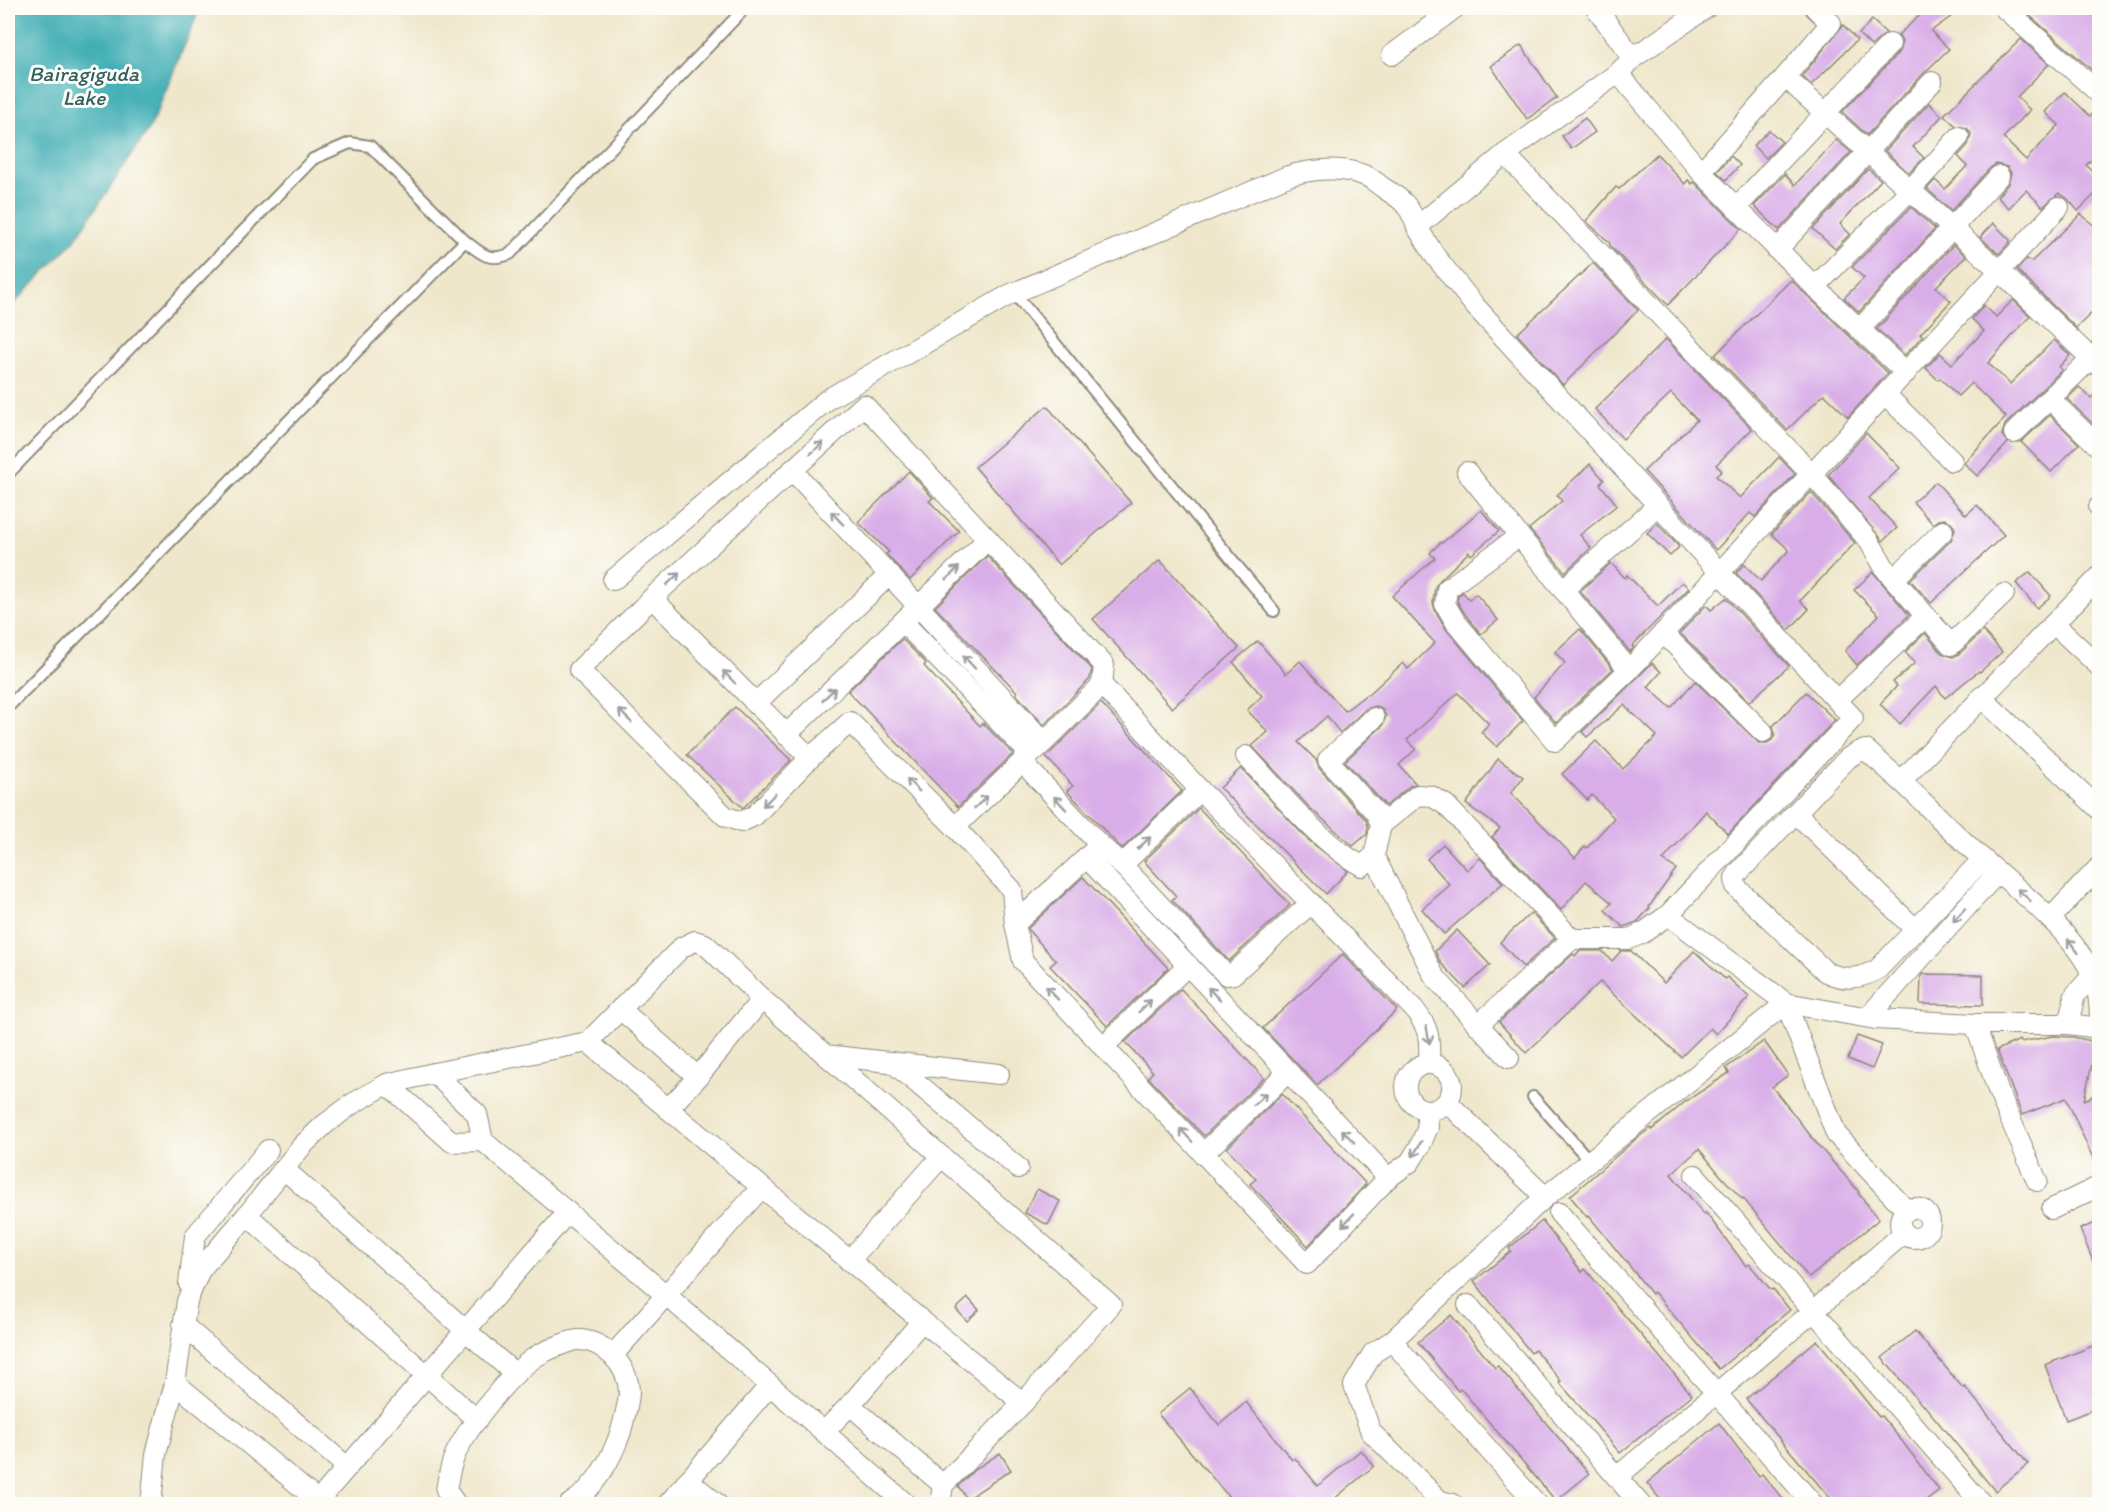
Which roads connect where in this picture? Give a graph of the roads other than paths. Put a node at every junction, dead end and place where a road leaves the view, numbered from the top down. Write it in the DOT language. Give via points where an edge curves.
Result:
graph roads {
  1 [pos="745,8"];
  2 [pos="1455,8"];
  3 [pos="1596,8"];
  4 [pos="1706,8"];
  5 [pos="1815,8"];
  6 [pos="2004,8"];
  7 [pos="1890,44"];
  8 [pos="1392,55"];
  9 [pos="1633,58"];
  10 [pos="1618,73"];
  11 [pos="1785,77"];
  12 [pos="1932,82"];
  13 [pos="2100,94"];
  14 [pos="1826,115"];
  15 [pos="1959,137"];
  16 [pos="1867,151"];
  17 [pos="1505,154"];
  18 [pos="1701,172"];
  19 [pos="1999,176"];
  20 [pos="1910,190"];
  21 [pos="2059,207"];
  22 [pos="1736,208"];
  23 [pos="1417,227"];
  24 [pos="1952,228"];
  25 [pos="465,241"];
  26 [pos="1777,250"];
  27 [pos="2001,272"];
  28 [pos="1815,287"];
  29 [pos="1014,293"];
  30 [pos="1860,329"];
  31 [pos="2097,358"];
  32 [pos="1906,373"];
  33 [pos="1886,395"];
  34 [pos="2050,399"];
  35 [pos="2014,433"];
  36 [pos="2100,448"];
  37 [pos="762,455"];
  38 [pos="1952,461"];
  39 [pos="792,470"];
  40 [pos="1467,472"];
  41 [pos="8,474"];
  42 [pos="1812,474"];
  43 [pos="1658,505"];
  44 [pos="744,514"];
  45 [pos="1943,531"];
  46 [pos="1519,536"];
  47 [pos="988,539"];
  48 [pos="1720,572"];
  49 [pos="890,574"];
  50 [pos="2100,576"];
  51 [pos="1894,579"];
  52 [pos="614,580"];
  53 [pos="1563,590"];
  54 [pos="2004,594"];
  55 [pos="652,598"];
  56 [pos="919,608"];
  57 [pos="1274,611"];
  58 [pos="1926,616"];
  59 [pos="904,622"];
  60 [pos="2054,624"];
  61 [pos="1663,633"];
  62 [pos="2100,667"];
  63 [pos="1629,670"];
  64 [pos="1102,685"];
  65 [pos="1981,697"];
  66 [pos="1837,700"];
  67 [pos="754,704"];
  68 [pos="8,707"];
  69 [pos="1374,718"];
  70 [pos="1763,732"];
  71 [pos="786,735"];
  72 [pos="1032,753"];
  73 [pos="1246,756"];
  74 [pos="810,758"];
  75 [pos="1901,781"];
  76 [pos="1200,790"];
  77 [pos="2100,810"];
  78 [pos="1796,813"];
  79 [pos="1381,825"];
  80 [pos="955,826"];
  81 [pos="1093,851"];
  82 [pos="1374,856"];
  83 [pos="1122,865"];
  84 [pos="1990,866"];
  85 [pos="2100,866"];
  86 [pos="1311,903"];
  87 [pos="1668,915"];
  88 [pos="2050,919"];
  89 [pos="1015,924"];
  90 [pos="1916,930"];
  91 [pos="1572,939"];
  92 [pos="1188,965"];
  93 [pos="2096,976"];
  94 [pos="762,999"];
  95 [pos="1786,1003"];
  96 [pos="620,1009"];
  97 [pos="1868,1017"];
  98 [pos="2100,1017"];
  99 [pos="1478,1024"];
  100 [pos="1975,1024"];
  101 [pos="2068,1024"];
  102 [pos="2100,1028"];
  103 [pos="588,1042"];
  104 [pos="1103,1047"];
  105 [pos="825,1055"];
  106 [pos="1509,1058"];
  107 [pos="892,1062"];
  108 [pos="1429,1064"];
  109 [pos="434,1072"];
  110 [pos="1288,1072"];
  111 [pos="999,1074"];
  112 [pos="698,1077"];
  113 [pos="387,1084"];
  114 [pos="1533,1097"];
  115 [pos="1447,1102"];
  116 [pos="668,1110"];
  117 [pos="1426,1110"];
  118 [pos="483,1141"];
  119 [pos="268,1150"];
  120 [pos="1203,1154"];
  121 [pos="941,1157"];
  122 [pos="1590,1161"];
  123 [pos="1018,1168"];
  124 [pos="284,1169"];
  125 [pos="1695,1175"];
  126 [pos="1388,1178"];
  127 [pos="2037,1181"];
  128 [pos="2100,1186"];
  129 [pos="761,1188"];
  130 [pos="1545,1197"];
  131 [pos="2052,1209"];
  132 [pos="1907,1211"];
  133 [pos="568,1212"];
  134 [pos="1558,1213"];
  135 [pos="247,1215"];
  136 [pos="1904,1233"];
  137 [pos="849,1261"];
  138 [pos="666,1295"];
  139 [pos="187,1301"];
  140 [pos="1468,1305"];
  141 [pos="1814,1311"];
  142 [pos="922,1321"];
  143 [pos="183,1325"];
  144 [pos="466,1330"];
  145 [pos="1392,1341"];
  146 [pos="613,1355"];
  147 [pos="427,1374"];
  148 [pos="515,1374"];
  149 [pos="175,1383"];
  150 [pos="770,1385"];
  151 [pos="1717,1393"];
  152 [pos="1023,1403"];
  153 [pos="850,1405"];
  154 [pos="477,1420"];
  155 [pos="824,1432"];
  156 [pos="347,1467"];
  157 [pos="1617,1477"];
  158 [pos="688,1480"];
  159 [pos="943,1485"];
  160 [pos="320,1503"];
  161 [pos="151,1504"];
  162 [pos="456,1504"];
  163 [pos="570,1504"];
  164 [pos="668,1504"];
  165 [pos="717,1504"];
  166 [pos="906,1504"];
  167 [pos="940,1504"];
  168 [pos="1453,1504"];
  169 [pos="1537,1504"];
  170 [pos="1641,1504"];
  171 [pos="1813,1504"];
  172 [pos="1982,1504"];
  1 -- 25 [label="lane" via="510,254 499,258 485,256"];
  2 -- 8 [label="street"];
  3 -- 9 [label="street"];
  4 -- 9 [label="street"];
  5 -- 11 [label="street" via="1830,23"];
  6 -- 13 [label="street"];
  7 -- 14 [label="street"];
  9 -- 10 [label="street"];
  10 -- 17 [label="street"];
  10 -- 18 [label="street"];
  11 -- 14 [label="street"];
  11 -- 18 [label="street"];
  12 -- 16 [label="street"];
  14 -- 16 [label="street"];
  14 -- 22 [label="street"];
  15 -- 20 [label="street"];
  16 -- 20 [label="street"];
  16 -- 26 [label="street"];
  17 -- 23 [label="street"];
  17 -- 42 [label="street"];
  18 -- 22 [label="street"];
  19 -- 24 [label="street"];
  20 -- 24 [label="street"];
  20 -- 28 [label="street"];
  21 -- 27 [label="street"];
  22 -- 26 [label="street"];
  23 -- 29 [label="street" via="1404,201 1366,176 1341,170 1309,170"];
  23 -- 43 [label="street" via="1475,306"];
  24 -- 27 [label="street"];
  24 -- 30 [label="street"];
  25 -- 41 [label="lane" via="370,146 350,143 313,159"];
  25 -- 68 [label="lane"];
  26 -- 28 [label="street"];
  27 -- 31 [label="street"];
  27 -- 32 [label="street"];
  28 -- 30 [label="street"];
  29 -- 37 [label="street" via="828,399"];
  29 -- 57 [label="lane"];
  30 -- 32 [label="street"];
  31 -- 34 [label="street"];
  32 -- 33 [label="street"];
  33 -- 38 [label="street"];
  33 -- 42 [label="street"];
  34 -- 35 [label="street"];
  34 -- 36 [label="street"];
  37 -- 44 [label="street" via="771,467 770,473 738,505"];
  37 -- 52 [label="street"];
  39 -- 44 [label="street"];
  39 -- 47 [label="street, one-way" via="864,405"];
  49 -- 39 [label="street, one-way"];
  40 -- 46 [label="street"];
  42 -- 48 [label="street"];
  42 -- 51 [label="street" via="1869,541"];
  43 -- 48 [label="street"];
  43 -- 53 [label="street"];
  55 -- 44 [label="street, one-way"];
  45 -- 51 [label="street"];
  46 -- 53 [label="street"];
  46 -- 63 [label="street" via="1447,589 1445,604 1455,621 1555,741"];
  56 -- 47 [label="street, one-way"];
  47 -- 64 [label="street" via="1104,664"];
  48 -- 61 [label="street"];
  48 -- 66 [label="street"];
  49 -- 56 [label="street"];
  49 -- 67 [label="street"];
  50 -- 60 [label="street"];
  51 -- 58 [label="street"];
  53 -- 63 [label="street"];
  54 -- 58 [label="street" via="1952,645"];
  67 -- 55 [label="street, one-way"];
  74 -- 55 [label="street, one-way" via="754,816 741,822 725,816 579,670"];
  56 -- 59 [label="street"];
  72 -- 56 [label="street, one-way"];
  58 -- 66 [label="street"];
  71 -- 59 [label="street, one-way"];
  59 -- 72 [label="street"];
  60 -- 62 [label="street"];
  60 -- 65 [label="street"];
  61 -- 63 [label="street"];
  61 -- 70 [label="street"];
  64 -- 72 [label="street"];
  64 -- 76 [label="street"];
  65 -- 75 [label="street"];
  65 -- 77 [label="street"];
  66 -- 87 [label="street" via="1853,718"];
  67 -- 71 [label="street"];
  69 -- 79 [label="street" via="1328,760 1376,813"];
  71 -- 74 [label="street"];
  80 -- 72 [label="street, one-way"];
  81 -- 72 [label="street, one-way"];
  73 -- 82 [label="street" via="1346,857 1362,866"];
  80 -- 74 [label="street, one-way" via="850,722"];
  75 -- 78 [label="street" via="1866,750 1857,752"];
  75 -- 84 [label="street"];
  83 -- 76 [label="street, one-way"];
  76 -- 86 [label="street"];
  78 -- 90 [label="street"];
  78 -- 90 [label="street" via="1738,872 1736,887 1836,977 1852,979 1878,969"];
  79 -- 82 [label="street"];
  79 -- 91 [label="street" via="1418,795 1431,796 1446,805"];
  80 -- 89 [label="street" via="1012,890"];
  81 -- 83 [label="street"];
  81 -- 89 [label="street"];
  81 -- 92 [label="street"];
  82 -- 99 [label="street" via="1434,976"];
  83 -- 86 [label="street" via="1226,975 1233,974"];
  88 -- 84 [label="street, one-way"];
  84 -- 90 [label="street"];
  84 -- 97 [label="street, one-way"];
  85 -- 88 [label="street"];
  86 -- 108 [label="street, one-way" via="1425,1023 1430,1039"];
  87 -- 91 [label="street" via="1629,939"];
  87 -- 95 [label="street"];
  93 -- 88 [label="street, one-way"];
  104 -- 89 [label="street, one-way" via="1023,961"];
  91 -- 99 [label="street"];
  104 -- 92 [label="street, one-way"];
  110 -- 92 [label="street, one-way"];
  93 -- 98 [label="street"];
  93 -- 101 [label="street" via="2075,995"];
  94 -- 96 [label="street" via="705,944 695,941 682,947"];
  94 -- 105 [label="street"];
  94 -- 112 [label="street"];
  95 -- 97 [label="street"];
  95 -- 122 [label="street"];
  95 -- 132 [label="street" via="1836,1134"];
  96 -- 103 [label="street"];
  96 -- 112 [label="street"];
  97 -- 100 [label="street"];
  99 -- 106 [label="street"];
  100 -- 101 [label="street"];
  100 -- 127 [label="street" via="1999,1093"];
  101 -- 102 [label="street"];
  103 -- 109 [label="street"];
  103 -- 116 [label="street"];
  120 -- 104 [label="street, one-way"];
  105 -- 107 [label="street"];
  105 -- 121 [label="street"];
  107 -- 111 [label="street"];
  107 -- 123 [label="street"];
  108 -- 115 [label="street" via="1447,1072 1452,1082"];
  108 -- 117 [label="street" via="1415,1068 1407,1079 1406,1093 1414,1105"];
  109 -- 113 [label="street"];
  109 -- 118 [label="street" via="477,1114"];
  120 -- 110 [label="street, one-way"];
  126 -- 110 [label="street, one-way"];
  112 -- 116 [label="street"];
  113 -- 118 [label="street" via="452,1142"];
  113 -- 124 [label="street" via="324,1125"];
  114 -- 122 [label="lane"];
  115 -- 117 [label="street" via="1438,1109"];
  115 -- 130 [label="street"];
  116 -- 129 [label="street"];
  117 -- 126 [label="street, one-way" via="1428,1127 1420,1146 1410,1162"];
  118 -- 133 [label="street"];
  119 -- 139 [label="street" via="195,1236"];
  126 -- 120 [label="street, one-way" via="1307,1264"];
  121 -- 137 [label="street"];
  121 -- 152 [label="street" via="1111,1305"];
  122 -- 130 [label="street"];
  124 -- 135 [label="street"];
  124 -- 144 [label="street"];
  125 -- 141 [label="street"];
  128 -- 131 [label="street"];
  129 -- 137 [label="street"];
  129 -- 138 [label="street"];
  130 -- 145 [label="street"];
  132 -- 136 [label="street" via="1900,1224"];
  132 -- 136 [label="street" via="1925,1212 1930,1226 1921,1237 1911,1238"];
  133 -- 138 [label="street"];
  133 -- 144 [label="street"];
  134 -- 151 [label="street"];
  135 -- 139 [label="street" via="200,1270"];
  135 -- 147 [label="street"];
  136 -- 141 [label="street"];
  137 -- 142 [label="street"];
  138 -- 146 [label="street"];
  138 -- 150 [label="street"];
  139 -- 143 [label="street"];
  140 -- 157 [label="street"];
  141 -- 151 [label="street"];
  141 -- 172 [label="street"];
  142 -- 152 [label="street"];
  142 -- 153 [label="street"];
  143 -- 149 [label="street"];
  143 -- 156 [label="street"];
  144 -- 147 [label="street"];
  144 -- 148 [label="street"];
  145 -- 168 [label="street" via="1373,1353 1354,1385 1371,1432 1440,1501"];
  145 -- 169 [label="street"];
  146 -- 148 [label="street" via="578,1340 539,1355"];
  146 -- 163 [label="street" via="622,1366 629,1390 624,1420 616,1446 600,1475"];
  147 -- 154 [label="street"];
  147 -- 156 [label="street"];
  148 -- 154 [label="street"];
  149 -- 160 [label="street"];
  149 -- 161 [label="street" via="156,1454"];
  150 -- 155 [label="street"];
  150 -- 158 [label="street"];
  151 -- 157 [label="street"];
  151 -- 171 [label="street"];
  152 -- 159 [label="street"];
  153 -- 155 [label="street"];
  153 -- 159 [label="street"];
  154 -- 162 [label="street" via="448,1474 446,1490"];
  155 -- 166 [label="street"];
  156 -- 160 [label="street"];
  157 -- 170 [label="street"];
  158 -- 164 [label="street"];
  158 -- 165 [label="street"];
  159 -- 167 [label="street"];
}
